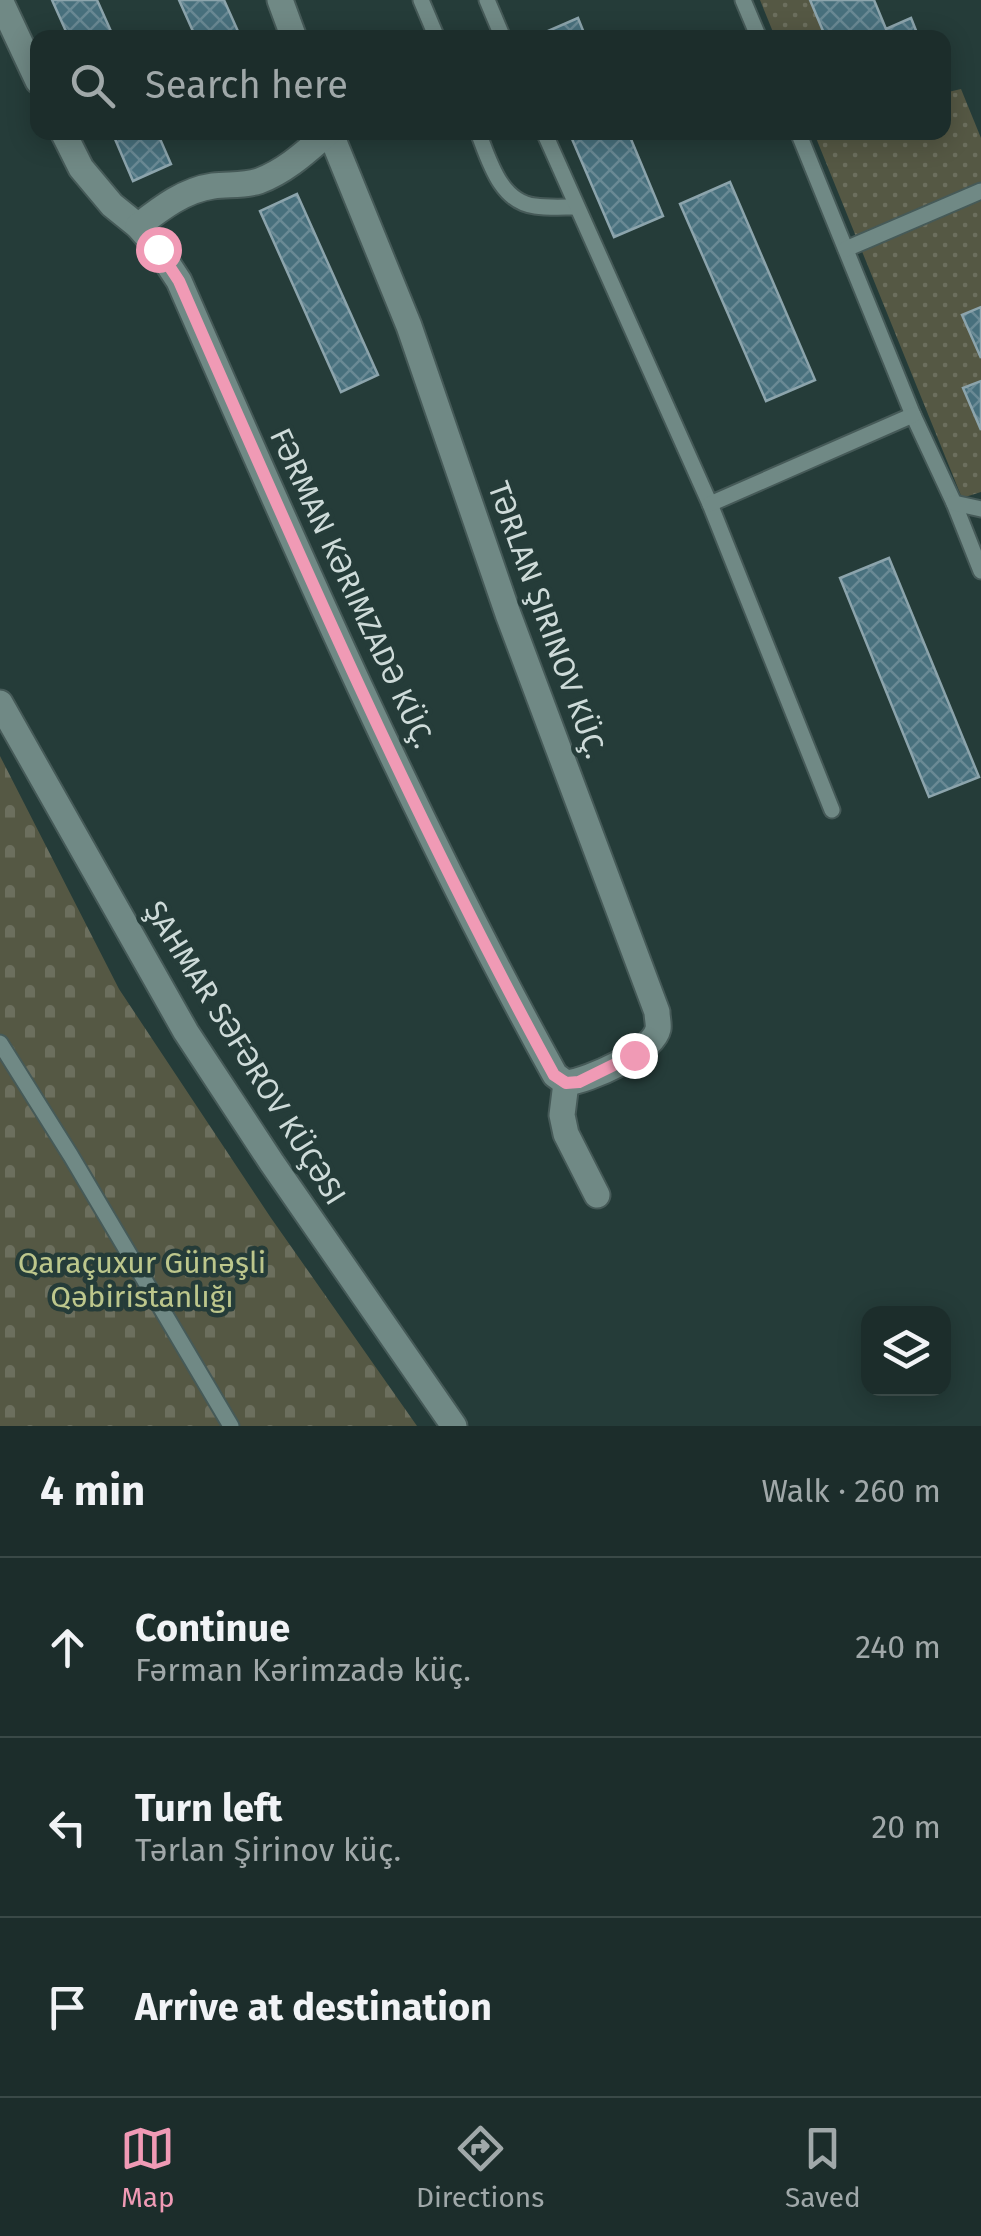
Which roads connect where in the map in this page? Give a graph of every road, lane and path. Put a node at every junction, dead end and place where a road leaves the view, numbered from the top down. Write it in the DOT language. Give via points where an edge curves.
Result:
graph roads {
  1 [pos="0,0"];
  2 [pos="280,0"];
  3 [pos="421,0"];
  4 [pos="488,0"];
  5 [pos="743,0"];
  6 [pos="291,30"];
  7 [pos="434,30"];
  8 [pos="501,30"];
  9 [pos="756,30"];
  10 [pos="30,64"];
  11 [pos="66,140"];
  12 [pos="320,140"];
  13 [pos="333,140"];
  14 [pos="481,140"];
  15 [pos="547,140"];
  16 [pos="801,140"];
  17 [pos="981,191"];
  18 [pos="576,207"];
  19 [pos="138,226"];
  20 [pos="846,249"];
  21 [pos="914,415"];
  22 [pos="954,503"];
  23 [pos="710,504"];
  24 [pos="981,509"];
  25 [pos="981,571"];
  26 [pos="0,703"];
  27 [pos="832,810"];
  28 [pos="0,1043"];
  29 [pos="566,1083"];
  30 [pos="597,1195"];
  31 [pos="231,1426"];
  32 [pos="454,1426"];
  1 -- 10 [label="street"];
  2 -- 6 [label="street"];
  3 -- 7 [label="lane"];
  4 -- 8 [label="lane"];
  5 -- 9 [label="lane"];
  11 -- 19 [label="street, FƏRMAN KƏRIMZADƏ KÜÇ." via="112,205"];
  12 -- 19 [label="street" via="280,171 186,194"];
  13 -- 29 [label="street, TƏRLAN ŞIRINOV KÜÇ." via="409,326 657,1012 650,1044"];
  14 -- 18 [label="lane" via="493,169 518,200"];
  15 -- 18 [label="lane"];
  16 -- 20 [label="lane"];
  17 -- 20 [label="lane"];
  18 -- 23 [label="lane"];
  19 -- 29 [label="street, FƏRMAN KƏRIMZADƏ KÜÇ." via="179,281 441,858 554,1075"];
  20 -- 21 [label="lane"];
  21 -- 22 [label="lane"];
  21 -- 23 [label="lane"];
  22 -- 24 [label="lane"];
  22 -- 25 [label="lane"];
  23 -- 27 [label="lane"];
  26 -- 32 [label="street, ŞAHMAR SƏFƏROV KÜÇƏSI" via="186,1032"];
  28 -- 31 [label="lane"];
  29 -- 30 [label="street" via="566,1134"];
}
